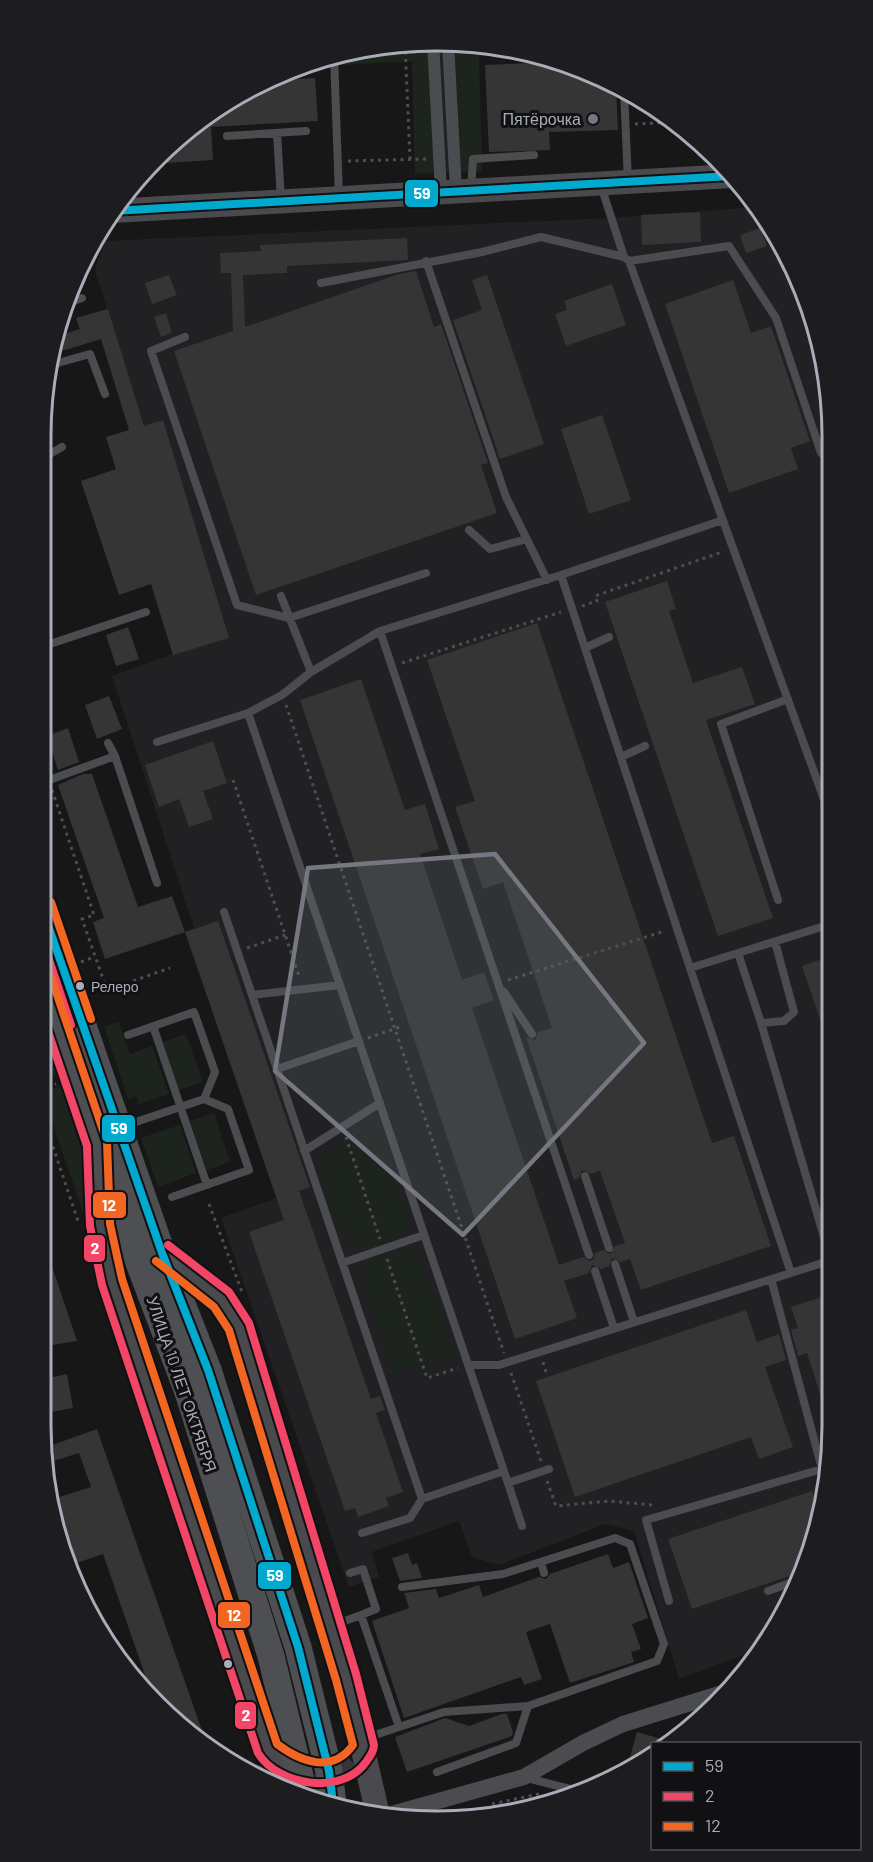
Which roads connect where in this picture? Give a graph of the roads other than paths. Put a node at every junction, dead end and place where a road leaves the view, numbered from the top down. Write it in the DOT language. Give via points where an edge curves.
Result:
graph roads {
  1 [pos="434,51"];
  2 [pos="449,52"];
  3 [pos="334,65"];
  4 [pos="624,100"];
  5 [pos="306,131"];
  6 [pos="277,133"];
  7 [pos="227,136"];
  8 [pos="534,155"];
  9 [pos="721,177"];
  10 [pos="628,181"];
  11 [pos="600,183"];
  12 [pos="456,191"];
  13 [pos="339,197"];
  14 [pos="281,200"];
  15 [pos="127,208"];
  16 [pos="626,259"];
  17 [pos="426,261"];
  18 [pos="321,283"];
  19 [pos="82,298"];
  20 [pos="76,300"];
  21 [pos="185,337"];
  22 [pos="58,363"];
  23 [pos="105,394"];
  24 [pos="62,447"];
  25 [pos="51,453"];
  26 [pos="821,453"];
  27 [pos="723,520"];
  28 [pos="469,530"];
  29 [pos="527,538"];
  30 [pos="426,573"];
  31 [pos="561,575"];
  32 [pos="547,580"];
  33 [pos="280,596"];
  34 [pos="146,612"];
  35 [pos="290,618"];
  36 [pos="380,631"];
  37 [pos="609,637"];
  38 [pos="51,643"];
  39 [pos="585,648"];
  40 [pos="311,672"];
  41 [pos="788,699"];
  42 [pos="248,713"];
  43 [pos="157,742"];
  44 [pos="108,743"];
  45 [pos="645,746"];
  46 [pos="115,756"];
  47 [pos="621,757"];
  48 [pos="51,780"];
  49 [pos="822,792"];
  50 [pos="157,883"];
  51 [pos="778,900"];
  52 [pos="224,912"];
  53 [pos="822,927"];
  54 [pos="775,942"];
  55 [pos="51,943"];
  56 [pos="738,953"];
  57 [pos="690,968"];
  58 [pos="498,983"];
  59 [pos="340,984"];
  60 [pos="252,995"];
  61 [pos="51,1006"];
  62 [pos="761,1023"];
  63 [pos="153,1026"];
  64 [pos="532,1034"];
  65 [pos="128,1035"];
  66 [pos="359,1041"];
  67 [pos="277,1069"];
  68 [pos="204,1099"];
  69 [pos="380,1103"];
  70 [pos="180,1107"];
  71 [pos="107,1136"];
  72 [pos="304,1151"];
  73 [pos="585,1176"];
  74 [pos="207,1185"];
  75 [pos="172,1197"];
  76 [pos="822,1227"];
  77 [pos="128,1234"];
  78 [pos="424,1235"];
  79 [pos="609,1248"];
  80 [pos="104,1252"];
  81 [pos="162,1253"];
  82 [pos="589,1254"];
  83 [pos="342,1263"];
  84 [pos="615,1264"];
  85 [pos="822,1264"];
  86 [pos="595,1271"];
  87 [pos="791,1273"];
  88 [pos="771,1279"];
  89 [pos="634,1322"];
  90 [pos="614,1328"];
  91 [pos="468,1365"];
  92 [pos="820,1462"];
  93 [pos="547,1470"];
  94 [pos="820,1470"];
  95 [pos="504,1471"];
  96 [pos="508,1483"];
  97 [pos="422,1499"];
  98 [pos="522,1526"];
  99 [pos="362,1533"];
  100 [pos="541,1562"];
  101 [pos="350,1573"];
  102 [pos="544,1573"];
  103 [pos="788,1584"];
  104 [pos="402,1587"];
  105 [pos="768,1591"];
  106 [pos="669,1601"];
  107 [pos="361,1615"];
  108 [pos="330,1626"];
  109 [pos="710,1697"];
  110 [pos="528,1706"];
  111 [pos="399,1727"];
  112 [pos="362,1740"];
  113 [pos="437,1772"];
  114 [pos="275,1775"];
  115 [pos="524,1777"];
  116 [pos="303,1787"];
  117 [pos="567,1788"];
  118 [pos="332,1797"];
  119 [pos="376,1806"];
  120 [pos="407,1810"];
  1 -- 12 [label="street"];
  2 -- 12 [label="street"];
  3 -- 13 [label="lane"];
  4 -- 10 [label="lane"];
  5 -- 6 [label="lane"];
  6 -- 7 [label="lane"];
  6 -- 14 [label="lane"];
  8 -- 12 [label="lane" via="473,159"];
  9 -- 10 [label="main road"];
  10 -- 11 [label="main road"];
  11 -- 12 [label="main road"];
  11 -- 16 [label="lane"];
  12 -- 13 [label="main road"];
  13 -- 14 [label="main road"];
  14 -- 15 [label="main road"];
  16 -- 17 [label="lane" via="541,237"];
  16 -- 26 [label="lane" via="729,246 776,318"];
  16 -- 27 [label="lane"];
  17 -- 18 [label="lane"];
  17 -- 29 [label="lane" via="506,497"];
  19 -- 20 [label="lane"];
  21 -- 35 [label="lane" via="151,351 237,605"];
  22 -- 23 [label="lane" via="90,354"];
  24 -- 25 [label="lane"];
  27 -- 31 [label="lane"];
  27 -- 41 [label="lane"];
  28 -- 29 [label="lane" via="490,549"];
  29 -- 32 [label="lane"];
  30 -- 35 [label="lane"];
  31 -- 32 [label="lane"];
  31 -- 39 [label="lane"];
  32 -- 36 [label="lane"];
  33 -- 35 [label="lane"];
  34 -- 38 [label="lane"];
  35 -- 40 [label="lane"];
  36 -- 40 [label="lane"];
  36 -- 58 [label="lane"];
  37 -- 39 [label="lane"];
  39 -- 47 [label="lane"];
  40 -- 42 [label="lane" via="282,695"];
  41 -- 49 [label="lane"];
  41 -- 51 [label="lane" via="721,724"];
  42 -- 43 [label="lane"];
  42 -- 59 [label="lane"];
  44 -- 46 [label="lane"];
  45 -- 47 [label="lane"];
  46 -- 48 [label="lane"];
  46 -- 50 [label="lane"];
  47 -- 57 [label="lane"];
  52 -- 60 [label="lane"];
  53 -- 54 [label="lane"];
  54 -- 56 [label="lane"];
  54 -- 62 [label="lane" via="794,1012 784,1021"];
  55 -- 71 [label="main road, УЛИЦА 10 ЛЕТ ОКТЯБРЯ"];
  56 -- 57 [label="lane"];
  56 -- 62 [label="lane"];
  57 -- 87 [label="lane"];
  58 -- 64 [label="lane"];
  58 -- 82 [label="lane"];
  59 -- 60 [label="lane"];
  59 -- 66 [label="lane"];
  60 -- 67 [label="lane"];
  61 -- 71 [label="main road, УЛИЦА 10 ЛЕТ ОКТЯБРЯ"];
  62 -- 76 [label="lane"];
  63 -- 65 [label="lane"];
  63 -- 68 [label="lane" via="194,1012 215,1072"];
  63 -- 70 [label="lane"];
  66 -- 67 [label="lane"];
  66 -- 69 [label="lane"];
  67 -- 72 [label="lane"];
  68 -- 70 [label="lane"];
  68 -- 74 [label="lane" via="228,1109 249,1170"];
  69 -- 72 [label="lane"];
  69 -- 78 [label="lane"];
  70 -- 71 [label="lane"];
  70 -- 74 [label="lane"];
  71 -- 77 [label="main road, УЛИЦА 10 ЛЕТ ОКТЯБРЯ"];
  71 -- 80 [label="main road" via="100,1225"];
  71 -- 81 [label="main road, УЛИЦА 10 ЛЕТ ОКТЯБРЯ"];
  72 -- 83 [label="lane"];
  73 -- 79 [label="lane"];
  74 -- 75 [label="lane"];
  77 -- 80 [label="main road" via="108,1239"];
  77 -- 116 [label="main road, УЛИЦА 10 ЛЕТ ОКТЯБРЯ, bridge" via="188,1392 270,1656"];
  78 -- 83 [label="lane"];
  78 -- 91 [label="lane"];
  80 -- 114 [label="main road"];
  81 -- 108 [label="main road" via="222,1300 239,1326"];
  81 -- 118 [label="main road, УЛИЦА 10 ЛЕТ ОКТЯБРЯ, bridge" via="208,1370 298,1647"];
  83 -- 97 [label="lane"];
  84 -- 89 [label="lane"];
  85 -- 87 [label="lane"];
  86 -- 90 [label="lane"];
  87 -- 88 [label="lane"];
  88 -- 89 [label="lane"];
  88 -- 92 [label="lane"];
  89 -- 90 [label="lane"];
  90 -- 91 [label="lane" via="507,1362"];
  91 -- 95 [label="lane"];
  93 -- 96 [label="lane"];
  94 -- 106 [label="lane" via="646,1520"];
  95 -- 96 [label="lane"];
  95 -- 97 [label="lane"];
  96 -- 98 [label="lane"];
  97 -- 99 [label="lane" via="411,1518"];
  100 -- 102 [label="lane"];
  100 -- 104 [label="lane" via="503,1574"];
  100 -- 110 [label="lane" via="615,1538 630,1544 664,1644 657,1661"];
  101 -- 107 [label="lane" via="363,1569 376,1609"];
  103 -- 105 [label="lane"];
  107 -- 108 [label="lane"];
  107 -- 111 [label="lane"];
  108 -- 112 [label="main road"];
  109 -- 115 [label="street" via="623,1724"];
  110 -- 111 [label="lane" via="444,1712"];
  110 -- 113 [label="lane" via="516,1743"];
  111 -- 112 [label="lane"];
  112 -- 119 [label="main road"];
  115 -- 117 [label="lane"];
  115 -- 120 [label="street"];
}
